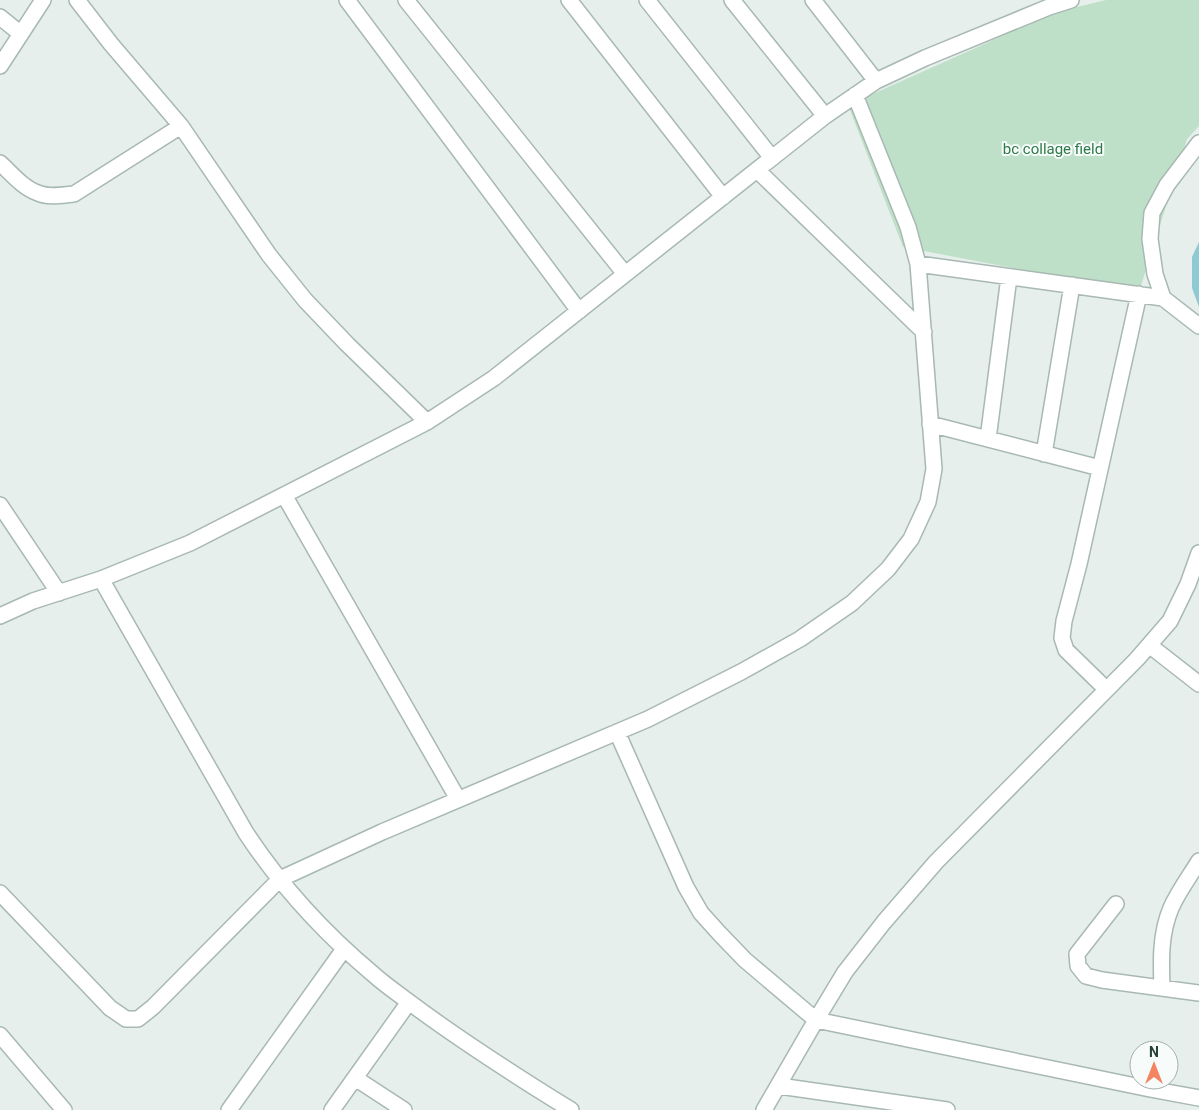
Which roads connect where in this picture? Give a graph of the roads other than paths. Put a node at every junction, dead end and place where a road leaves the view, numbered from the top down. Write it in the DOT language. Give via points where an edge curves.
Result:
graph roads {
  1 [pos="43,0"];
  2 [pos="77,0"];
  3 [pos="347,0"];
  4 [pos="406,0"];
  5 [pos="569,0"];
  6 [pos="647,0"];
  7 [pos="732,0"];
  8 [pos="813,0"];
  9 [pos="1070,0"];
  10 [pos="0,17"];
  11 [pos="21,34"];
  12 [pos="0,66"];
  13 [pos="876,81"];
  14 [pos="855,95"];
  15 [pos="825,116"];
  16 [pos="182,126"];
  17 [pos="1199,143"];
  18 [pos="772,158"];
  19 [pos="0,163"];
  20 [pos="757,170"];
  21 [pos="723,196"];
  22 [pos="918,264"];
  23 [pos="625,274"];
  24 [pos="1009,277"];
  25 [pos="1072,285"];
  26 [pos="1139,294"];
  27 [pos="1163,298"];
  28 [pos="579,310"];
  29 [pos="1199,326"];
  30 [pos="924,332"];
  31 [pos="427,422"];
  32 [pos="930,424"];
  33 [pos="988,439"];
  34 [pos="1044,454"];
  35 [pos="1100,468"];
  36 [pos="284,495"];
  37 [pos="0,505"];
  38 [pos="1199,553"];
  39 [pos="101,579"];
  40 [pos="60,593"];
  41 [pos="0,616"];
  42 [pos="1149,645"];
  43 [pos="1199,684"];
  44 [pos="1106,689"];
  45 [pos="617,732"];
  46 [pos="458,799"];
  47 [pos="1199,861"];
  48 [pos="280,879"];
  49 [pos="0,893"];
  50 [pos="1116,904"];
  51 [pos="344,949"];
  52 [pos="1162,988"];
  53 [pos="1199,993"];
  54 [pos="410,1002"];
  55 [pos="816,1020"];
  56 [pos="0,1035"];
  57 [pos="355,1078"];
  58 [pos="778,1086"];
  59 [pos="1199,1098"];
  60 [pos="64,1110"];
  61 [pos="229,1110"];
  62 [pos="332,1110"];
  63 [pos="404,1110"];
  64 [pos="571,1110"];
  65 [pos="764,1110"];
  66 [pos="947,1110"];
  1 -- 11 [label="street"];
  2 -- 16 [label="street"];
  3 -- 28 [label="street"];
  4 -- 23 [label="street"];
  5 -- 21 [label="street"];
  6 -- 18 [label="street"];
  7 -- 15 [label="street"];
  8 -- 13 [label="street"];
  9 -- 13 [label="street" via="934,54"];
  10 -- 11 [label="street"];
  11 -- 12 [label="street"];
  13 -- 14 [label="street"];
  14 -- 15 [label="street"];
  14 -- 22 [label="street" via="908,227"];
  15 -- 18 [label="street"];
  16 -- 19 [label="street" via="74,194 38,194"];
  16 -- 31 [label="street" via="270,255 305,300"];
  17 -- 27 [label="street" via="1167,185 1152,213 1150,239 1155,274"];
  18 -- 20 [label="street"];
  20 -- 21 [label="street"];
  20 -- 30 [label="street"];
  21 -- 23 [label="street"];
  22 -- 24 [label="street"];
  22 -- 30 [label="street"];
  23 -- 28 [label="street"];
  24 -- 25 [label="street"];
  24 -- 33 [label="street"];
  25 -- 26 [label="street"];
  25 -- 34 [label="street"];
  26 -- 27 [label="street"];
  26 -- 35 [label="street"];
  27 -- 29 [label="street"];
  28 -- 31 [label="street" via="494,378"];
  30 -- 32 [label="street"];
  31 -- 36 [label="street"];
  32 -- 33 [label="street"];
  32 -- 45 [label="street" via="934,469 928,502 911,538 888,569 852,603 800,639 742,672"];
  33 -- 34 [label="street"];
  34 -- 35 [label="street"];
  35 -- 44 [label="street" via="1062,638 1066,650"];
  36 -- 39 [label="street" via="190,543"];
  36 -- 46 [label="street"];
  37 -- 40 [label="street"];
  38 -- 42 [label="street" via="1170,620"];
  39 -- 40 [label="street"];
  39 -- 48 [label="street" via="246,833"];
  40 -- 41 [label="street"];
  42 -- 43 [label="street"];
  42 -- 44 [label="street"];
  44 -- 55 [label="street" via="930,870 884,922 845,972"];
  45 -- 46 [label="street"];
  45 -- 55 [label="street" via="700,912 745,960"];
  46 -- 48 [label="street"];
  47 -- 52 [label="street" via="1171,907 1164,927"];
  48 -- 49 [label="street" via="138,1019 126,1019 110,1008"];
  48 -- 51 [label="street"];
  50 -- 52 [label="street" via="1077,954 1078,966 1086,976"];
  51 -- 54 [label="street"];
  51 -- 61 [label="street"];
  52 -- 53 [label="street"];
  54 -- 57 [label="street"];
  54 -- 64 [label="street" via="499,1065"];
  55 -- 58 [label="street"];
  55 -- 59 [label="street"];
  56 -- 60 [label="street"];
  57 -- 62 [label="street"];
  57 -- 63 [label="street"];
  58 -- 65 [label="street"];
  58 -- 66 [label="street"];
}
